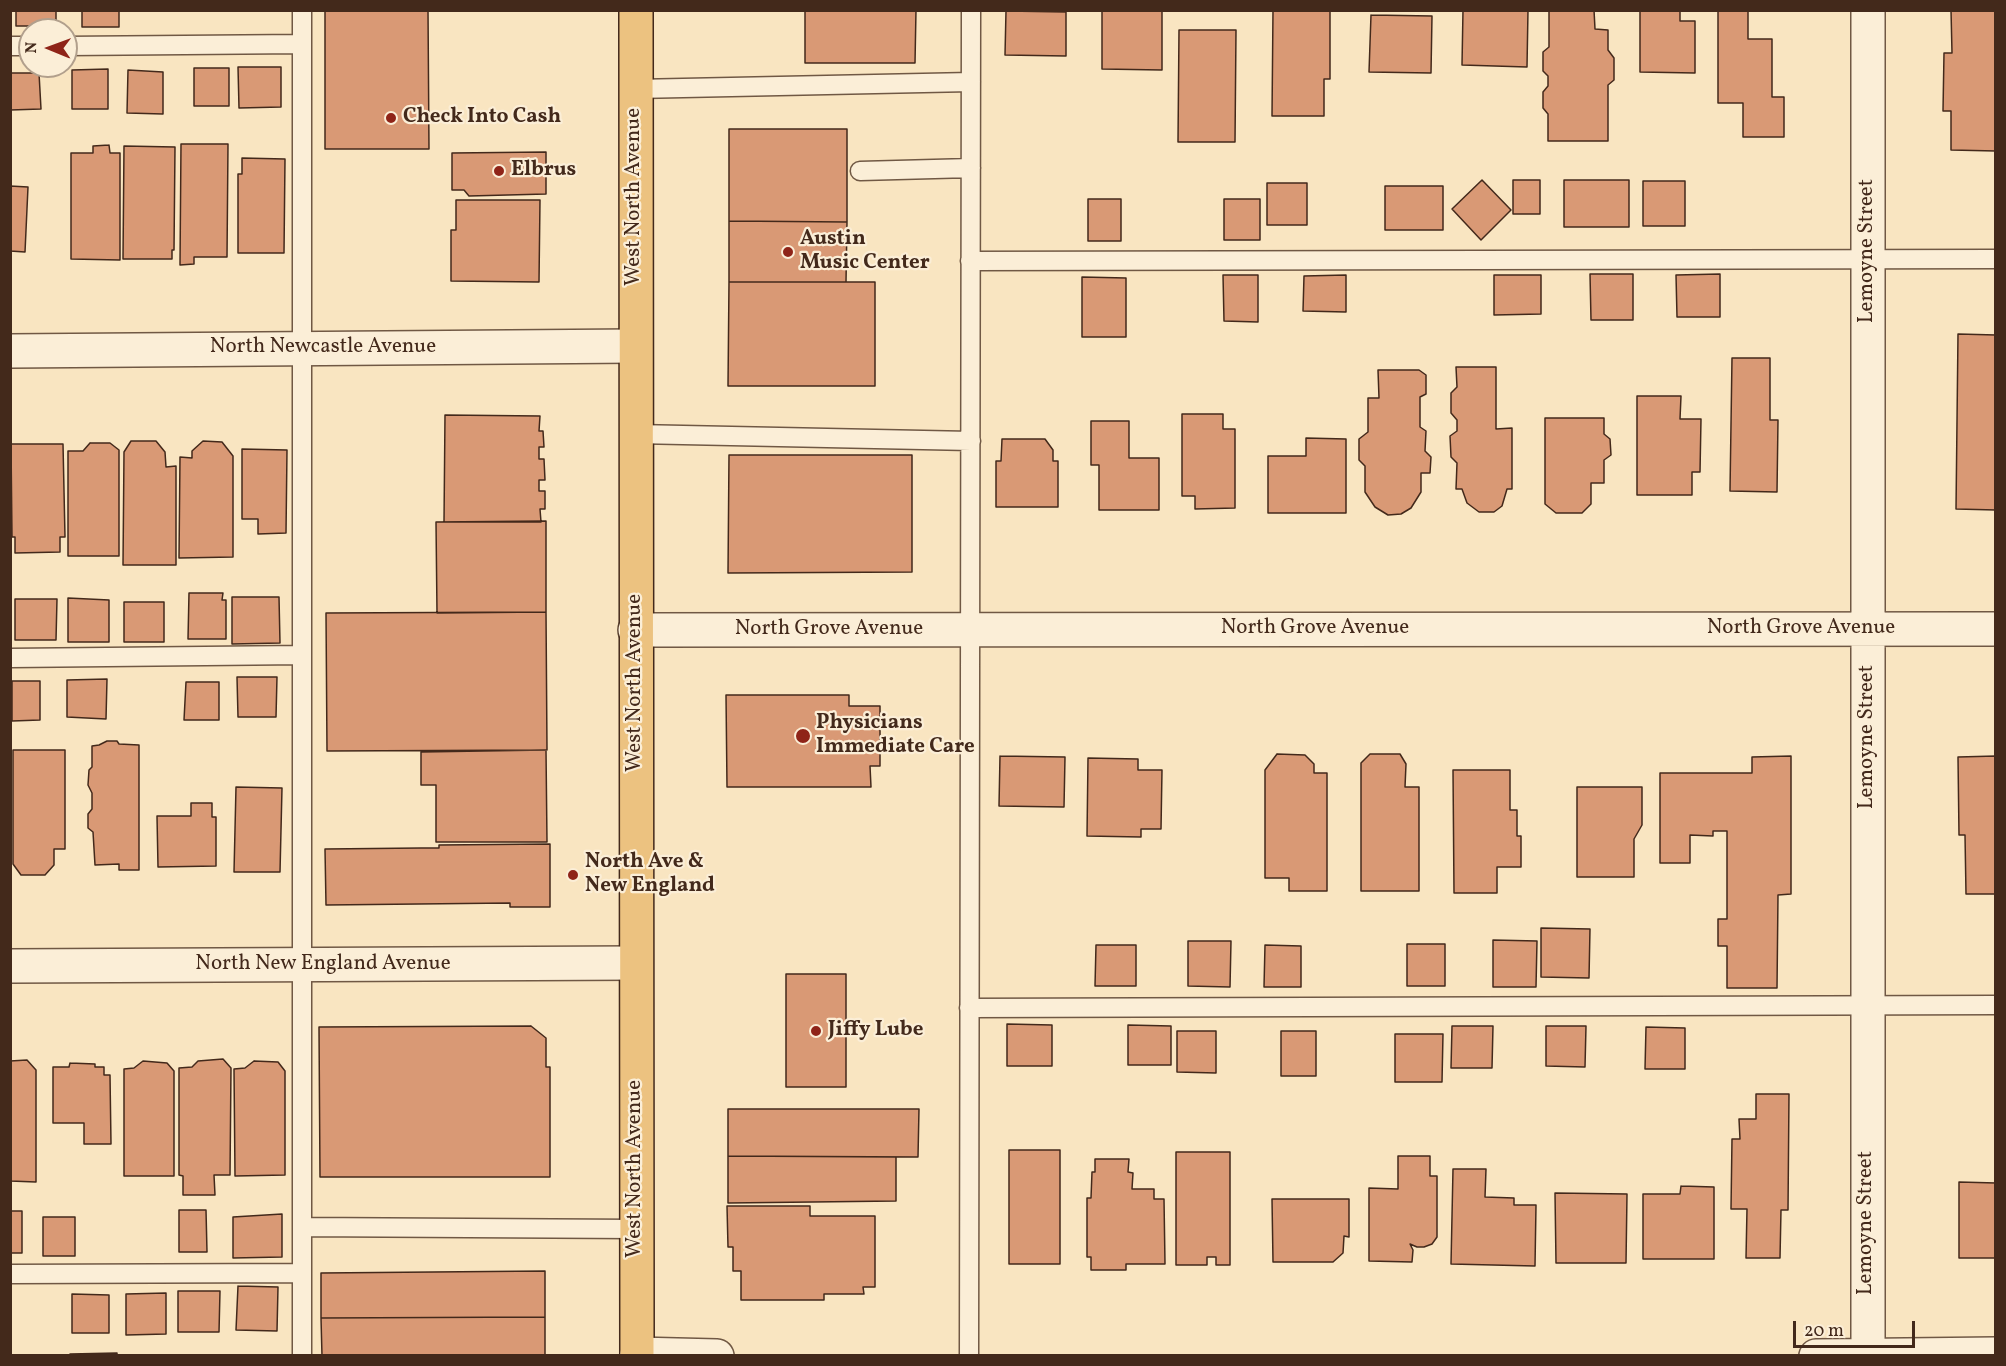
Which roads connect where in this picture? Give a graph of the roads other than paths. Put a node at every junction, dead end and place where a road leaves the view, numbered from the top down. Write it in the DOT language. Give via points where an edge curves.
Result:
graph roads {
  1 [pos="302,10"];
  2 [pos="636,10"];
  3 [pos="971,10"];
  4 [pos="1868,10"];
  5 [pos="302,44"];
  6 [pos="78,46"];
  7 [pos="971,82"];
  8 [pos="635,89"];
  9 [pos="971,168"];
  10 [pos="860,171"];
  11 [pos="1995,259"];
  12 [pos="1868,260"];
  13 [pos="970,261"];
  14 [pos="635,346"];
  15 [pos="302,349"];
  16 [pos="10,351"];
  17 [pos="636,434"];
  18 [pos="971,441"];
  19 [pos="1868,629"];
  20 [pos="1995,629"];
  21 [pos="635,630"];
  22 [pos="970,630"];
  23 [pos="302,655"];
  24 [pos="10,658"];
  25 [pos="636,963"];
  26 [pos="302,965"];
  27 [pos="10,966"];
  28 [pos="1866,1005"];
  29 [pos="1995,1005"];
  30 [pos="969,1008"];
  31 [pos="302,1227"];
  32 [pos="636,1229"];
  33 [pos="302,1273"];
  34 [pos="10,1274"];
  35 [pos="1995,1354"];
  36 [pos="637,1355"];
  37 [pos="1868,1355"];
  38 [pos="302,1356"];
  39 [pos="717,1356"];
  40 [pos="969,1356"];
  41 [pos="1816,1356"];
  1 -- 5 [label="lane"];
  2 -- 8 [label="main road, West North Avenue"];
  3 -- 7 [label="lane"];
  4 -- 12 [label="street, Lemoyne Street"];
  5 -- 6 [label="lane"];
  5 -- 15 [label="lane"];
  7 -- 8 [label="lane"];
  7 -- 9 [label="lane"];
  8 -- 14 [label="main road, West North Avenue"];
  9 -- 10 [label="lane"];
  9 -- 13 [label="lane"];
  11 -- 12 [label="lane"];
  12 -- 13 [label="lane"];
  12 -- 19 [label="street, Lemoyne Street"];
  13 -- 18 [label="lane"];
  14 -- 15 [label="street, North Newcastle Avenue"];
  14 -- 17 [label="main road, West North Avenue"];
  15 -- 16 [label="street, North Newcastle Avenue"];
  15 -- 23 [label="lane"];
  17 -- 18 [label="lane"];
  17 -- 21 [label="main road, West North Avenue"];
  18 -- 22 [label="lane"];
  19 -- 20 [label="street, North Grove Avenue"];
  19 -- 22 [label="street, North Grove Avenue"];
  19 -- 28 [label="street, Lemoyne Street"];
  21 -- 22 [label="street, North Grove Avenue"];
  21 -- 25 [label="main road, West North Avenue"];
  22 -- 30 [label="lane"];
  23 -- 24 [label="lane"];
  23 -- 26 [label="lane"];
  25 -- 26 [label="street, North New England Avenue"];
  25 -- 32 [label="main road, West North Avenue"];
  26 -- 27 [label="street, North New England Avenue"];
  26 -- 31 [label="lane"];
  28 -- 29 [label="lane"];
  28 -- 30 [label="lane"];
  28 -- 37 [label="street, Lemoyne Street"];
  30 -- 40 [label="lane"];
  31 -- 32 [label="lane"];
  31 -- 33 [label="lane"];
  32 -- 36 [label="main road, West North Avenue"];
  33 -- 34 [label="lane"];
  33 -- 38 [label="lane"];
  35 -- 37 [label="street"];
  36 -- 39 [label="street"];
  37 -- 41 [label="street"];
}
